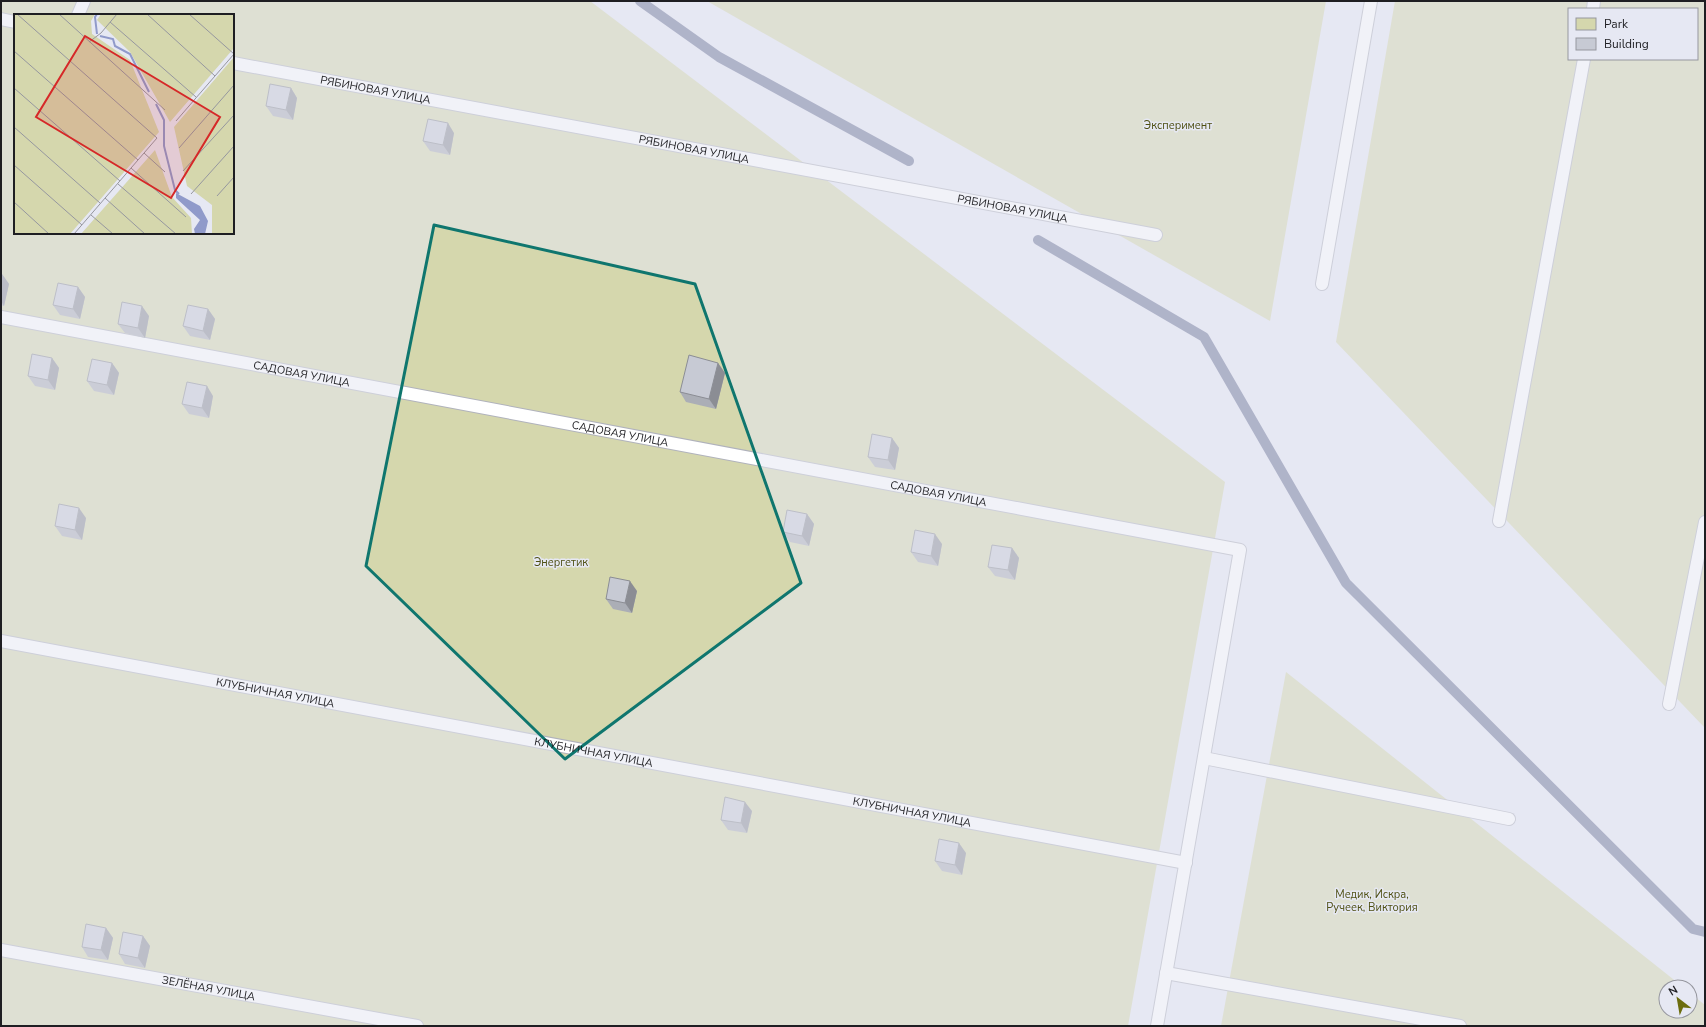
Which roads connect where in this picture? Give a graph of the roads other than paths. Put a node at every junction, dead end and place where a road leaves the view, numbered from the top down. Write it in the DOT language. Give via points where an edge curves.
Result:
graph roads {
  1 [pos="84,1"];
  2 [pos="1371,1"];
  3 [pos="78,14"];
  4 [pos="1,19"];
  5 [pos="14,22"];
  6 [pos="1584,60"];
  7 [pos="234,63"];
  8 [pos="1156,235"];
  9 [pos="1322,284"];
  10 [pos="1,317"];
  11 [pos="1499,520"];
  12 [pos="1705,522"];
  13 [pos="1,641"];
  14 [pos="1669,704"];
  15 [pos="1204,758"];
  16 [pos="1509,819"];
  17 [pos="1186,863"];
  18 [pos="1,950"];
  19 [pos="1166,974"];
  20 [pos="417,1026"];
  21 [pos="1157,1026"];
  22 [pos="1460,1026"];
  1 -- 3 [label="lane"];
  2 -- 9 [label="lane"];
  4 -- 5 [label="lane"];
  6 -- 11 [label="lane"];
  7 -- 8 [label="lane, РЯБИНОВАЯ УЛИЦА"];
  10 -- 15 [label="lane, САДОВАЯ УЛИЦА" via="1240,550"];
  12 -- 14 [label="lane"];
  13 -- 17 [label="lane, КЛУБНИЧНАЯ УЛИЦА"];
  15 -- 16 [label="lane"];
  15 -- 17 [label="lane"];
  17 -- 19 [label="lane"];
  18 -- 20 [label="lane, ЗЕЛЁНАЯ УЛИЦА"];
  19 -- 21 [label="lane"];
  19 -- 22 [label="lane"];
}
